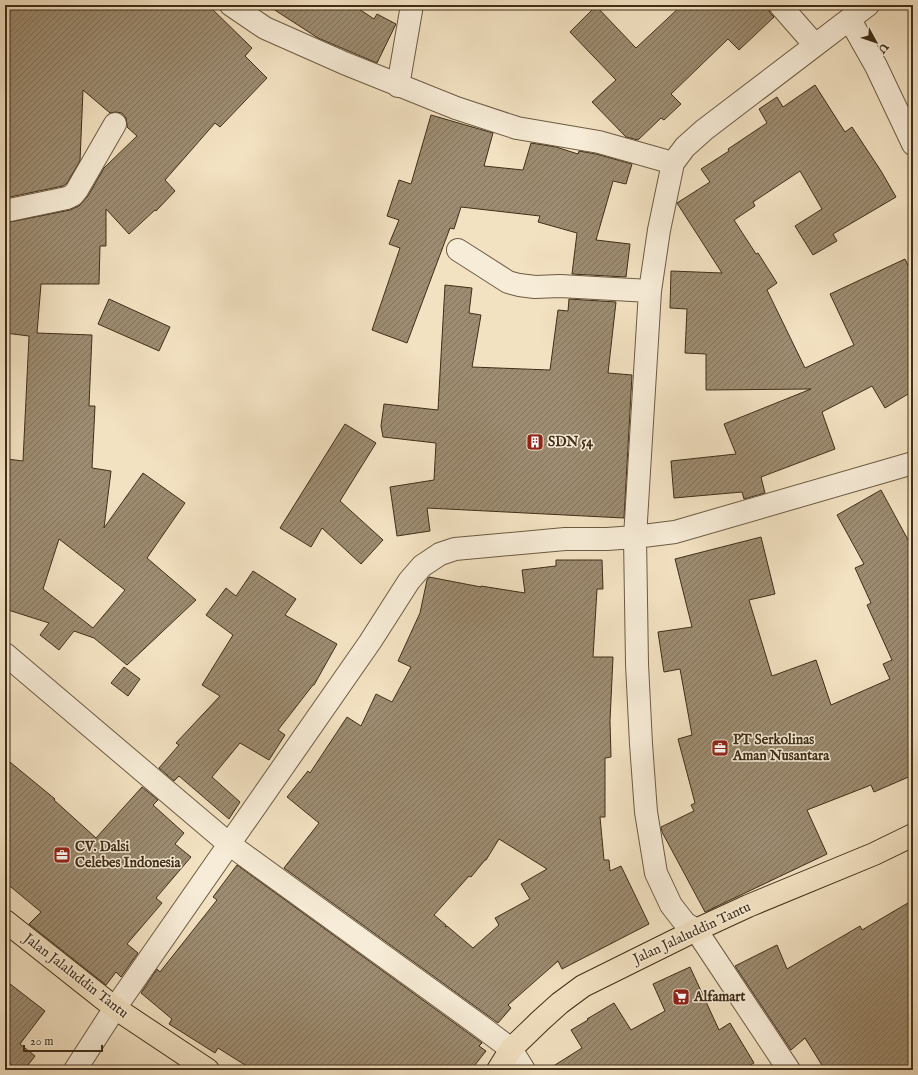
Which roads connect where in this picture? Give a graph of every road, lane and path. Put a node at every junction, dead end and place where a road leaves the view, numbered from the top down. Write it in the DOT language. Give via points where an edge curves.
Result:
graph roads {
  1 [pos="231,5"];
  2 [pos="412,5"];
  3 [pos="780,5"];
  4 [pos="868,5"];
  5 [pos="850,20"];
  6 [pos="815,45"];
  7 [pos="398,86"];
  8 [pos="115,124"];
  9 [pos="913,144"];
  10 [pos="673,163"];
  11 [pos="5,212"];
  12 [pos="458,250"];
  13 [pos="650,291"];
  14 [pos="913,463"];
  15 [pos="635,537"];
  16 [pos="5,654"];
  17 [pos="913,835"];
  18 [pos="229,844"];
  19 [pos="5,921"];
  20 [pos="696,930"];
  21 [pos="114,1008"];
  22 [pos="511,1050"];
  23 [pos="75,1070"];
  24 [pos="208,1070"];
  25 [pos="498,1070"];
  26 [pos="524,1070"];
  27 [pos="788,1070"];
  1 -- 7 [label="street" via="265,28"];
  2 -- 7 [label="street"];
  3 -- 6 [label="street"];
  4 -- 5 [label="street"];
  5 -- 6 [label="street"];
  5 -- 9 [label="street" via="876,66"];
  6 -- 10 [label="street" via="704,130"];
  7 -- 10 [label="street" via="517,128 599,142"];
  8 -- 11 [label="street" via="73,195"];
  10 -- 13 [label="street"];
  12 -- 13 [label="street" via="508,282 519,285"];
  13 -- 15 [label="street"];
  14 -- 15 [label="street" via="682,530"];
  15 -- 18 [label="street" via="565,539 456,549 440,554 422,566 409,581 366,648"];
  15 -- 20 [label="street" via="640,744 646,812 656,873 671,905 685,923"];
  16 -- 18 [label="street"];
  17 -- 20 [label="highway, Jalan Jalaluddin Tantu"];
  18 -- 21 [label="street"];
  18 -- 22 [label="street"];
  19 -- 21 [label="highway, Jalan Jalaluddin Tantu"];
  20 -- 22 [label="highway, Jalan Jalaluddin Tantu" via="584,986 560,1003"];
  20 -- 27 [label="street"];
  21 -- 23 [label="street"];
  21 -- 24 [label="highway, Jalan Jalaluddin Tantu"];
  22 -- 25 [label="highway, Jalan Jalaluddin Tantu"];
  22 -- 26 [label="street"];
}
